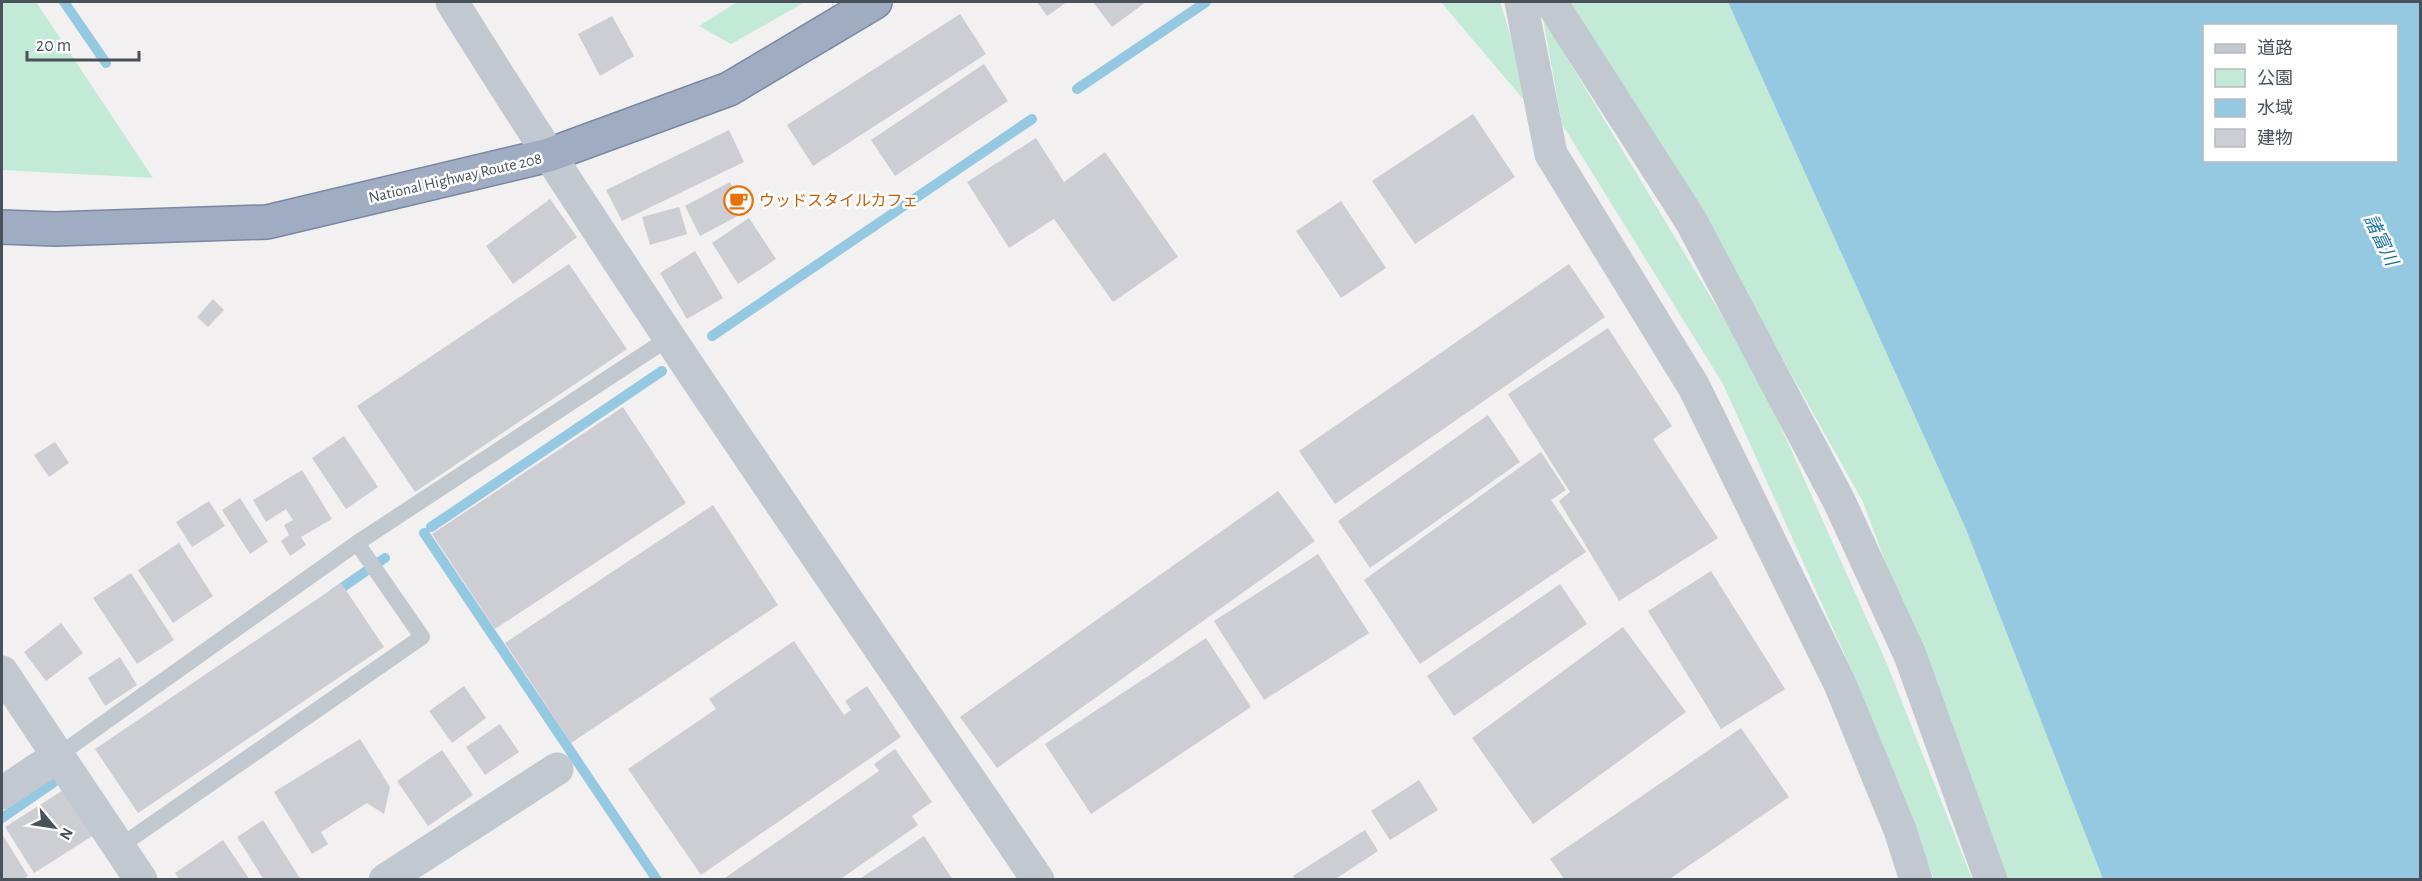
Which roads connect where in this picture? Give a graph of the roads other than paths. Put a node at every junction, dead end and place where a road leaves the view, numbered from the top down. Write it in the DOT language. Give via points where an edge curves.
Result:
graph roads {
  1 [pos="452,2"];
  2 [pos="875,2"];
  3 [pos="1521,2"];
  4 [pos="1551,2"];
  5 [pos="549,155"];
  6 [pos="2,227"];
  7 [pos="669,338"];
  8 [pos="357,543"];
  9 [pos="2,672"];
  10 [pos="56,756"];
  11 [pos="557,769"];
  12 [pos="2,793"];
  13 [pos="119,847"];
  14 [pos="141,879"];
  15 [pos="385,879"];
  16 [pos="1038,879"];
  17 [pos="1916,879"];
  18 [pos="1990,879"];
  1 -- 5 [label="street"];
  2 -- 5 [label="highway, National Highway Route 208" via="729,89"];
  3 -- 17 [label="street" via="1551,154 1694,387 1840,684"];
  4 -- 18 [label="street" via="1691,221 1839,501 1910,655"];
  5 -- 6 [label="highway, National Highway Route 208" via="267,222"];
  5 -- 7 [label="street"];
  7 -- 8 [label="lane"];
  7 -- 16 [label="street"];
  8 -- 10 [label="lane"];
  8 -- 13 [label="lane" via="422,638"];
  9 -- 10 [label="street"];
  10 -- 12 [label="street"];
  10 -- 13 [label="street"];
  11 -- 15 [label="street"];
  13 -- 14 [label="street"];
}
